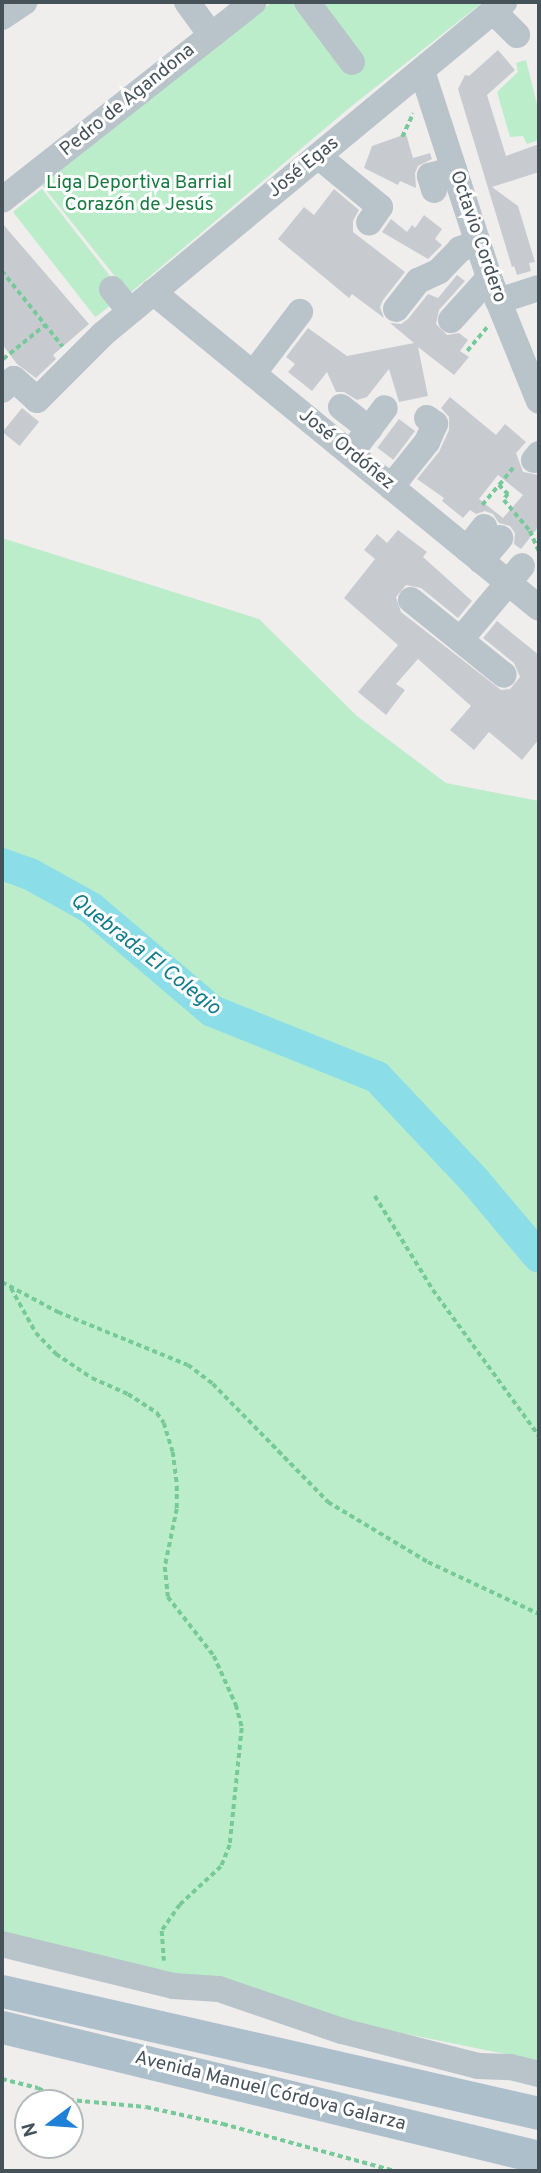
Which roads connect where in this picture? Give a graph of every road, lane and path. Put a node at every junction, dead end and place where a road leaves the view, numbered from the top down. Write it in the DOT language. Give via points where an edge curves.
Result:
graph roads {
  1 [pos="24,2"];
  2 [pos="187,2"];
  3 [pos="254,2"];
  4 [pos="307,2"];
  5 [pos="498,6"];
  6 [pos="2,17"];
  7 [pos="211,35"];
  8 [pos="517,35"];
  9 [pos="352,62"];
  10 [pos="422,71"];
  11 [pos="318,156"];
  12 [pos="2,200"];
  13 [pos="369,223"];
  14 [pos="477,243"];
  15 [pos="2,271"];
  16 [pos="112,289"];
  17 [pos="153,292"];
  18 [pos="513,292"];
  19 [pos="396,309"];
  20 [pos="130,311"];
  21 [pos="300,312"];
  22 [pos="454,322"];
  23 [pos="45,325"];
  24 [pos="467,351"];
  25 [pos="2,360"];
  26 [pos="75,362"];
  27 [pos="253,374"];
  28 [pos="2,390"];
  29 [pos="532,402"];
  30 [pos="427,418"];
  31 [pos="317,426"];
  32 [pos="355,457"];
  33 [pos="529,460"];
  34 [pos="499,485"];
  35 [pos="391,487"];
  36 [pos="498,551"];
  37 [pos="411,600"];
  38 [pos="539,608"];
  39 [pos="461,639"];
  40 [pos="504,675"];
  41 [pos="375,1196"];
  42 [pos="2,1282"];
  43 [pos="11,1288"];
  44 [pos="539,1436"];
  45 [pos="539,1614"];
  46 [pos="2,1944"];
  47 [pos="168,1984"];
  48 [pos="2,1991"];
  49 [pos="2,2027"];
  50 [pos="539,2074"];
  51 [pos="2,2078"];
  52 [pos="539,2113"];
  53 [pos="539,2157"];
  54 [pos="395,2171"];
  1 -- 6 [label="street"];
  2 -- 7 [label="street"];
  3 -- 7 [label="street, Pedro de Agandona"];
  4 -- 9 [label="street"];
  5 -- 8 [label="street"];
  5 -- 10 [label="street, José Egas"];
  7 -- 12 [label="street, Pedro de Agandona"];
  10 -- 11 [label="street, José Egas"];
  10 -- 14 [label="street, Octavio Cordero" via="459,173"];
  11 -- 13 [label="street" via="380,207"];
  11 -- 17 [label="street, José Egas"];
  14 -- 18 [label="street, Octavio Cordero"];
  14 -- 19 [label="street" via="418,281"];
  15 -- 23 [label="path"];
  16 -- 20 [label="street"];
  17 -- 20 [label="street, José Egas"];
  17 -- 27 [label="street, José Ordóñez"];
  18 -- 22 [label="street"];
  18 -- 24 [label="path"];
  18 -- 29 [label="street, Octavio Cordero"];
  20 -- 26 [label="street, José Egas"];
  21 -- 27 [label="street"];
  23 -- 25 [label="path"];
  23 -- 26 [label="path"];
  26 -- 28 [label="street, José Egas" via="37,400 14,379"];
  27 -- 31 [label="street, José Ordóñez"];
  30 -- 35 [label="street" via="435,424 426,442"];
  31 -- 32 [label="street, José Ordóñez"];
  31 -- 32 [label="street" via="331,401 379,422"];
  32 -- 35 [label="street, José Ordóñez"];
  33 -- 34 [label="path"];
  34 -- 36 [label="path"];
  34 -- 36 [label="path" via="509,494 504,499 530,531"];
  35 -- 36 [label="street, José Ordóñez"];
  36 -- 38 [label="street, José Ordóñez"];
  36 -- 39 [label="street"];
  37 -- 39 [label="street"];
  39 -- 40 [label="street"];
  41 -- 44 [label="path" via="433,1290"];
  42 -- 43 [label="path"];
  43 -- 45 [label="path" via="188,1365 213,1384 328,1502 428,1562"];
  43 -- 47 [label="path" via="36,1333 57,1354 92,1378 128,1394 164,1423 173,1452 177,1509 165,1567 166,1589 222,1671 242,1728 230,1845 221,1867 180,1905 162,1931"];
  46 -- 47 [label="street"];
  47 -- 50 [label="street" via="219,1989 342,2031 478,2066"];
  48 -- 52 [label="main road, Avenida Manuel Córdova Galarza"];
  49 -- 53 [label="main road, Avenida Manuel Córdova Galarza"];
  51 -- 54 [label="path" via="60,2099 172,2112"];
}
